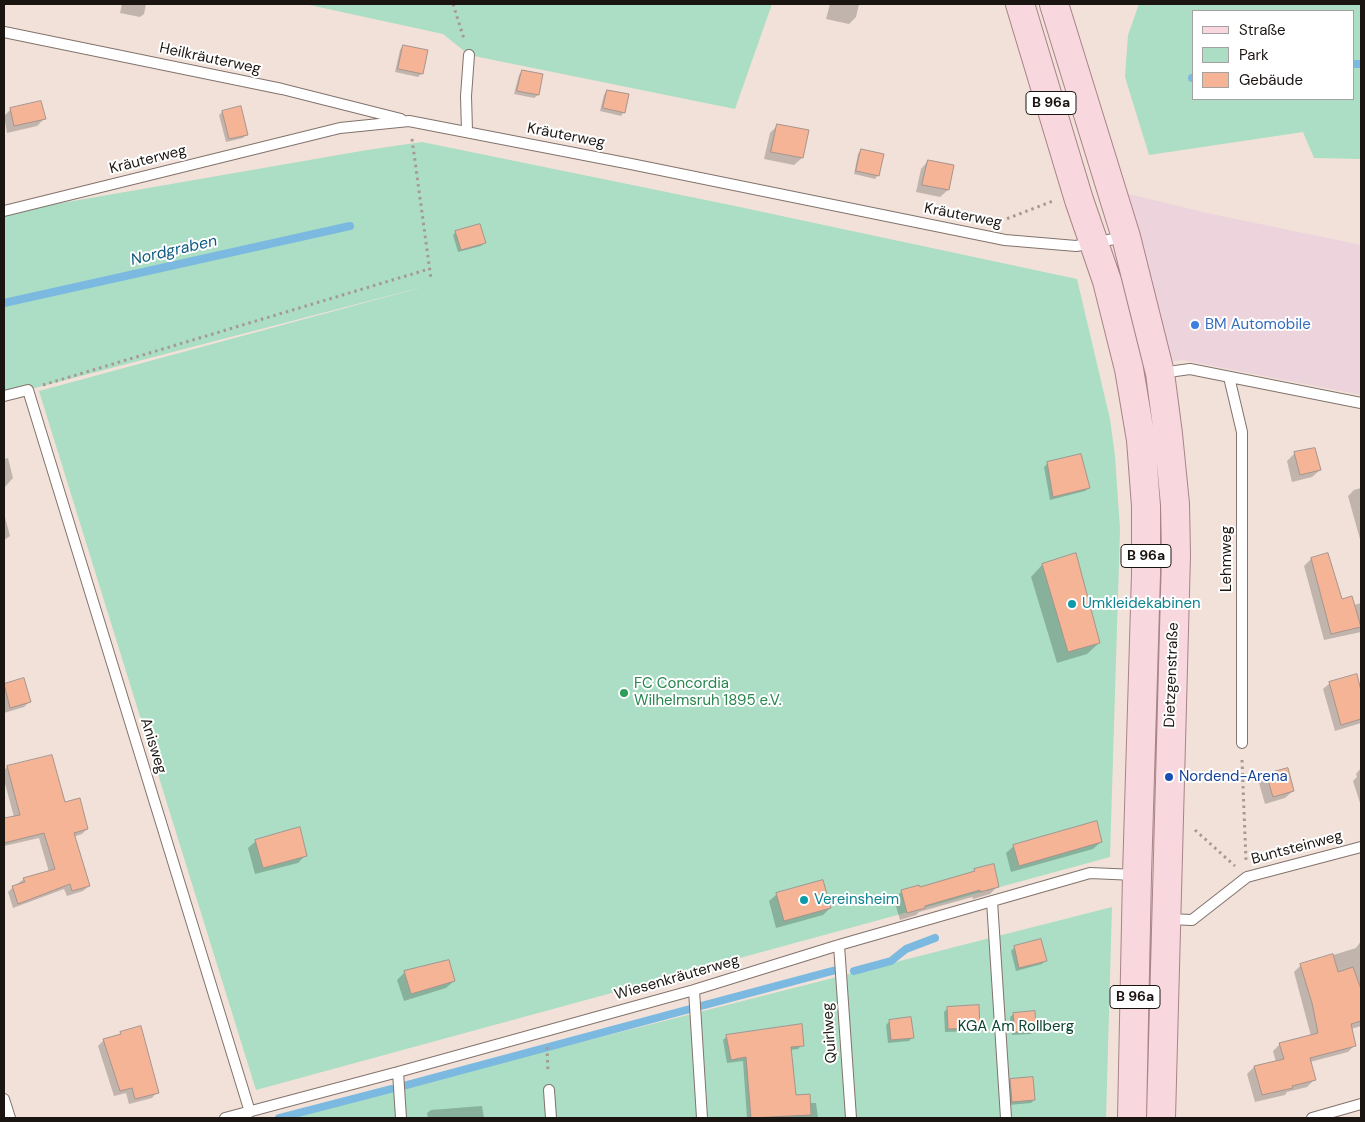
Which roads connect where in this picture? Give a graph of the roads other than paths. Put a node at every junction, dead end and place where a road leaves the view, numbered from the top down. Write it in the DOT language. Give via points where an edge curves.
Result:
graph roads {
  1 [pos="1020,4"];
  2 [pos="1054,4"];
  3 [pos="4,32"];
  4 [pos="469,55"];
  5 [pos="409,121"];
  6 [pos="466,131"];
  7 [pos="4,211"];
  8 [pos="1126,237"];
  9 [pos="1094,243"];
  10 [pos="1160,373"];
  11 [pos="1228,377"];
  12 [pos="4,396"];
  13 [pos="1361,403"];
  14 [pos="1242,743"];
  15 [pos="1361,847"];
  16 [pos="1137,875"];
  17 [pos="1166,875"];
  18 [pos="992,901"];
  19 [pos="1166,919"];
  20 [pos="839,945"];
  21 [pos="694,990"];
  22 [pos="398,1072"];
  23 [pos="549,1090"];
  24 [pos="4,1099"];
  25 [pos="1361,1104"];
  26 [pos="250,1112"];
  27 [pos="10,1118"];
  28 [pos="225,1118"];
  29 [pos="401,1118"];
  30 [pos="551,1118"];
  31 [pos="702,1118"];
  32 [pos="851,1118"];
  33 [pos="1006,1118"];
  34 [pos="1132,1118"];
  35 [pos="1161,1118"];
  36 [pos="1312,1118"];
  1 -- 9 [label="main road, B 96a"];
  2 -- 8 [label="main road, B 96a"];
  3 -- 5 [label="lane, Heilkräuterweg" via="282,89"];
  4 -- 6 [label="lane"];
  5 -- 6 [label="lane, Kräuterweg"];
  5 -- 7 [label="lane, Kräuterweg" via="340,128"];
  6 -- 9 [label="lane, Kräuterweg" via="1005,240 1076,246"];
  8 -- 9 [label="lane, Kräuterweg"];
  8 -- 10 [label="main road, Dietzgenstraße / B 96a"];
  9 -- 16 [label="main road, Dietzgenstraße / B 96a" via="1129,369 1141,440 1146,506"];
  10 -- 11 [label="lane" via="1190,369"];
  10 -- 17 [label="main road, Dietzgenstraße / B 96a" via="1175,504 1176,555"];
  11 -- 13 [label="lane"];
  11 -- 14 [label="lane, Lehmweg" via="1242,432"];
  12 -- 26 [label="lane, Anisweg" via="28,390"];
  15 -- 19 [label="lane, Buntsteinweg" via="1247,877 1192,920"];
  16 -- 17 [label="main road"];
  16 -- 18 [label="lane, Wiesenkräuterweg" via="1090,873"];
  16 -- 34 [label="main road, Dietzgenstraße / B 96a"];
  17 -- 19 [label="main road, Dietzgenstraße / B 96a"];
  18 -- 20 [label="lane, Wiesenkräuterweg"];
  18 -- 33 [label="lane"];
  19 -- 35 [label="main road, Dietzgenstraße / B 96a"];
  20 -- 21 [label="lane, Wiesenkräuterweg"];
  20 -- 32 [label="lane, Quirlweg"];
  21 -- 22 [label="lane, Wiesenkräuterweg"];
  21 -- 31 [label="lane"];
  22 -- 26 [label="lane, Wiesenkräuterweg"];
  22 -- 29 [label="lane"];
  23 -- 30 [label="lane"];
  24 -- 27 [label="lane"];
  25 -- 36 [label="lane"];
  26 -- 28 [label="lane, Wiesenkräuterweg"];
}
